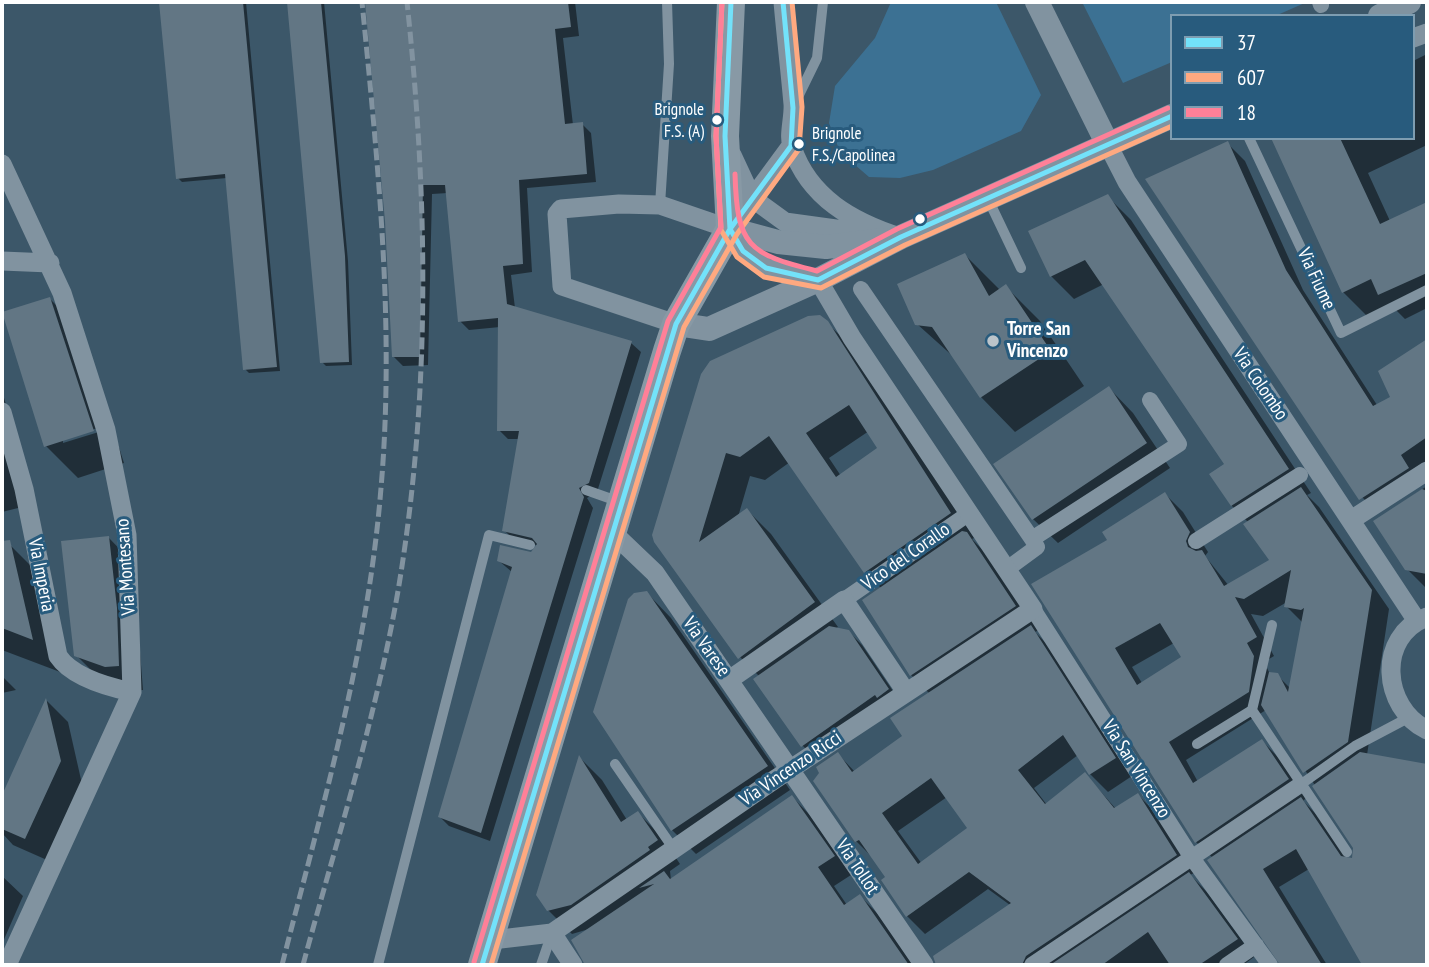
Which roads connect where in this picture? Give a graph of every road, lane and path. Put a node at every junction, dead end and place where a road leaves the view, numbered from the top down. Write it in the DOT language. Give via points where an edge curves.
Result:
graph roads {
  1 [pos="667,2"];
  2 [pos="731,2"];
  3 [pos="783,2"];
  4 [pos="823,2"];
  5 [pos="1037,2"];
  6 [pos="1409,2"];
  7 [pos="1384,14"];
  8 [pos="793,108"];
  9 [pos="1170,117"];
  10 [pos="725,136"];
  11 [pos="1250,140"];
  12 [pos="1108,145"];
  13 [pos="791,146"];
  14 [pos="2,164"];
  15 [pos="752,198"];
  16 [pos="987,198"];
  17 [pos="660,205"];
  18 [pos="730,229"];
  19 [pos="901,237"];
  20 [pos="826,247"];
  21 [pos="2,261"];
  22 [pos="50,263"];
  23 [pos="1021,268"];
  24 [pos="818,280"];
  25 [pos="861,289"];
  26 [pos="1427,290"];
  27 [pos="681,316"];
  28 [pos="1150,400"];
  29 [pos="2,412"];
  30 [pos="1427,471"];
  31 [pos="1300,475"];
  32 [pos="586,490"];
  33 [pos="620,502"];
  34 [pos="968,514"];
  35 [pos="1351,520"];
  36 [pos="612,533"];
  37 [pos="1032,539"];
  38 [pos="1196,541"];
  39 [pos="530,545"];
  40 [pos="1007,569"];
  41 [pos="844,600"];
  42 [pos="1033,609"];
  43 [pos="1422,619"];
  44 [pos="1272,625"];
  45 [pos="729,680"];
  46 [pos="132,692"];
  47 [pos="906,692"];
  48 [pos="1252,710"];
  49 [pos="1408,718"];
  50 [pos="1427,730"];
  51 [pos="1198,744"];
  52 [pos="615,764"];
  53 [pos="789,770"];
  54 [pos="1300,785"];
  55 [pos="673,849"];
  56 [pos="1347,852"];
  57 [pos="1192,858"];
  58 [pos="552,933"];
  59 [pos="1256,945"];
  60 [pos="487,953"];
  61 [pos="7,965"];
  62 [pos="378,965"];
  63 [pos="541,965"];
  64 [pos="573,965"];
  65 [pos="924,965"];
  66 [pos="1032,965"];
  67 [pos="1227,965"];
  68 [pos="1270,965"];
  1 -- 17 [label="lane" via="669,64"];
  2 -- 10 [label="main road"];
  3 -- 8 [label="street"];
  4 -- 8 [label="lane" via="817,58"];
  5 -- 12 [label="street"];
  6 -- 7 [label="street"];
  8 -- 13 [label="street"];
  9 -- 12 [label="street"];
  10 -- 15 [label="street"];
  10 -- 18 [label="main road"];
  11 -- 26 [label="lane, Via Fiume" via="1341,333"];
  12 -- 16 [label="street"];
  12 -- 35 [label="street, Via Colombo" via="1127,182"];
  13 -- 15 [label="street"];
  13 -- 19 [label="street" via="811,182 832,206 864,225"];
  14 -- 22 [label="street, Via Montesano"];
  15 -- 18 [label="street"];
  15 -- 19 [label="street" via="785,222"];
  16 -- 19 [label="street"];
  16 -- 23 [label="lane"];
  17 -- 18 [label="street"];
  17 -- 27 [label="street" via="561,209 557,214 560,281 566,289"];
  18 -- 20 [label="street" via="778,242"];
  18 -- 24 [label="street" via="743,251 766,268"];
  18 -- 27 [label="main road"];
  19 -- 20 [label="street"];
  19 -- 24 [label="street"];
  20 -- 24 [label="street"];
  21 -- 22 [label="street"];
  22 -- 46 [label="street, Via Montesano" via="106,430 127,535"];
  24 -- 27 [label="street" via="709,329"];
  24 -- 34 [label="street, Via San Vincenzo"];
  25 -- 37 [label="street"];
  27 -- 33 [label="main road"];
  28 -- 37 [label="street" via="1179,444"];
  29 -- 46 [label="street, Via Imperia" via="24,489 58,656 70,669"];
  30 -- 35 [label="street"];
  31 -- 38 [label="street"];
  32 -- 33 [label="lane"];
  33 -- 36 [label="main road"];
  34 -- 40 [label="street, Via San Vincenzo"];
  34 -- 41 [label="street, Vico del Corallo"];
  35 -- 43 [label="street, Via Colombo"];
  36 -- 45 [label="street, Via Varese" via="655,573"];
  36 -- 60 [label="main road"];
  37 -- 40 [label="street" via="1037,547"];
  39 -- 62 [label="lane" via="489,535"];
  40 -- 42 [label="street, Via San Vincenzo"];
  41 -- 45 [label="street, Vico del Corallo"];
  41 -- 47 [label="street, Vico del Corallo"];
  42 -- 47 [label="street, Via Vincenzo Ricci"];
  42 -- 57 [label="street, Via San Vincenzo"];
  43 -- 49 [label="street" via="1394,651 1390,669 1397,704"];
  44 -- 48 [label="lane"];
  45 -- 53 [label="street, Via Varese"];
  46 -- 61 [label="street, Via Montesano"];
  47 -- 53 [label="street, Via Vincenzo Ricci"];
  48 -- 51 [label="lane"];
  48 -- 54 [label="lane"];
  49 -- 50 [label="street"];
  49 -- 54 [label="lane"];
  52 -- 55 [label="lane"];
  53 -- 55 [label="street, Via Vincenzo Ricci"];
  53 -- 65 [label="street, Via Tollot"];
  54 -- 56 [label="lane"];
  54 -- 57 [label="street"];
  55 -- 58 [label="street, Via Vincenzo Ricci"];
  57 -- 59 [label="street, Via San Vincenzo"];
  57 -- 66 [label="street"];
  58 -- 60 [label="street"];
  58 -- 63 [label="lane"];
  58 -- 64 [label="street"];
  59 -- 67 [label="street"];
  59 -- 68 [label="street, Via San Vincenzo"];
}
